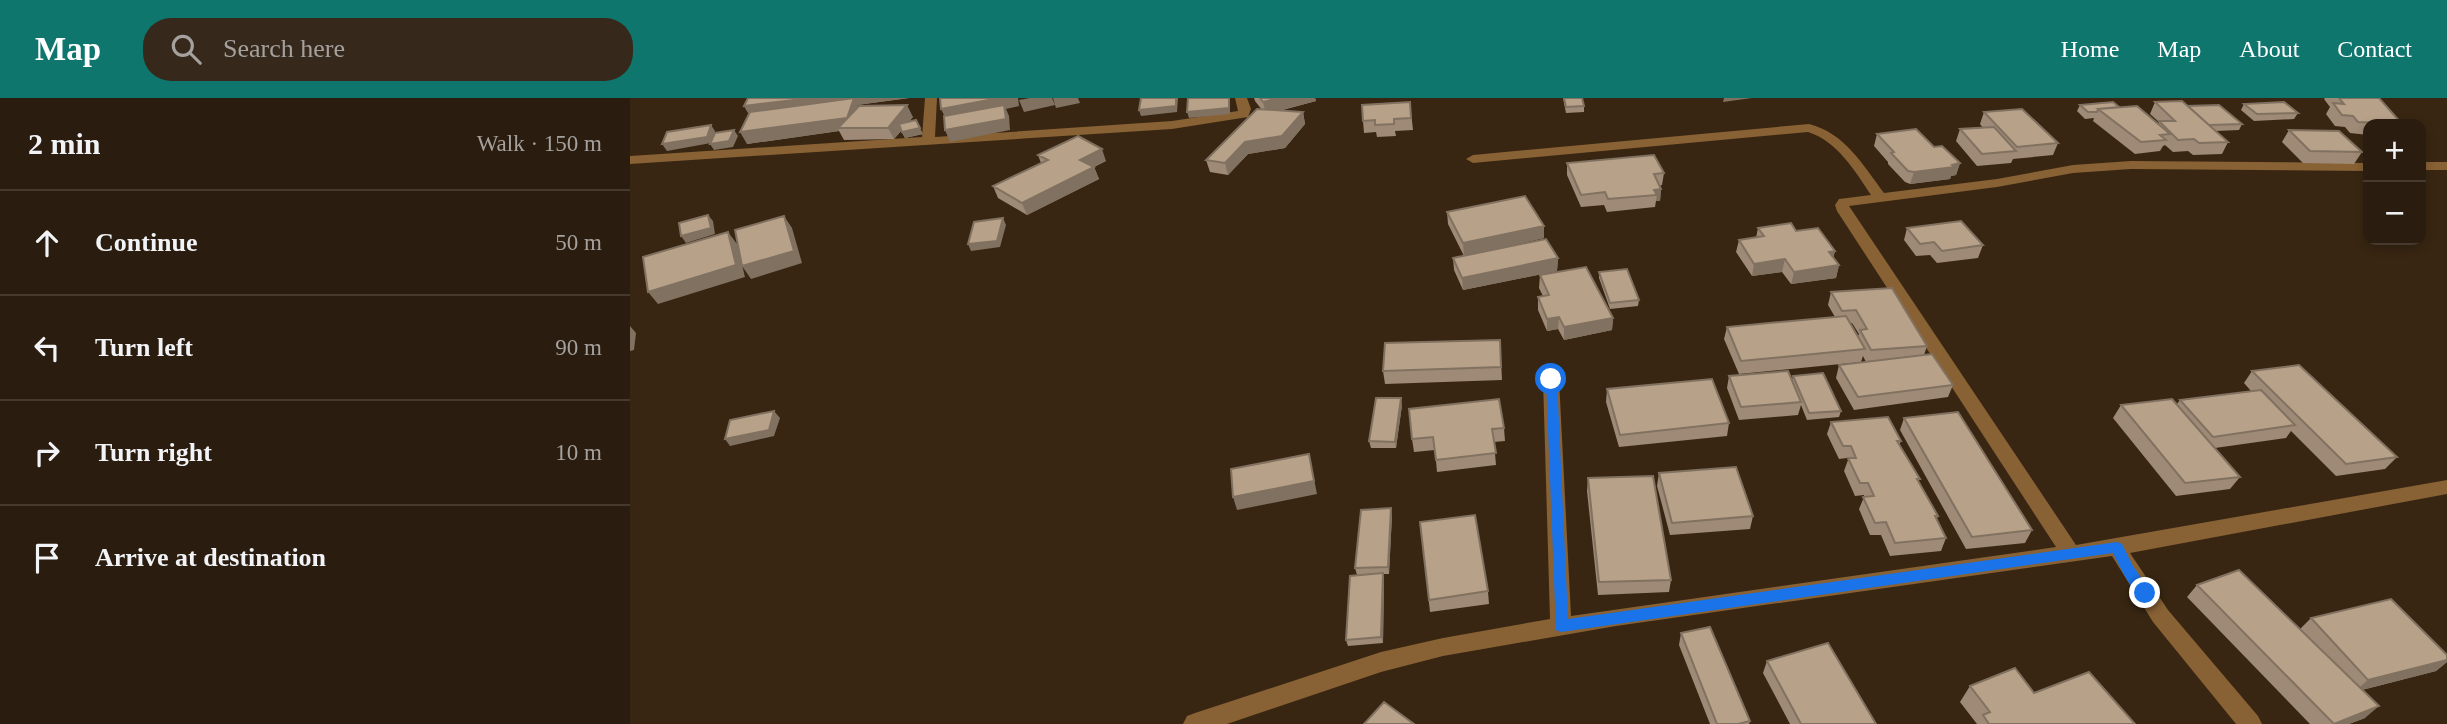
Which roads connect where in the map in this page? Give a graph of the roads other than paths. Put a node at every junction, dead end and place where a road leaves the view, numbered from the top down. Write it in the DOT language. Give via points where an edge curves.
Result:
graph roads {
  1 [pos="931,98"];
  2 [pos="1241,98"];
  3 [pos="928,139"];
  4 [pos="1473,159"];
  5 [pos="630,160"];
  6 [pos="2426,166"];
  7 [pos="2447,166"];
  8 [pos="2363,167"];
  9 [pos="1881,199"];
  10 [pos="1551,379"];
  11 [pos="2447,488"];
  12 [pos="2117,547"];
  13 [pos="2071,553"];
  14 [pos="1561,626"];
  15 [pos="1195,724"];
  16 [pos="2249,724"];
  1 -- 3 [label="street"];
  2 -- 3 [label="street" via="1244,114 1172,125"];
  3 -- 5 [label="street"];
  4 -- 9 [label="street" via="1809,128 1833,138"];
  6 -- 7 [label="street"];
  8 -- 9 [label="street" via="2096,167"];
  9 -- 13 [label="street" via="1849,200 1842,205"];
  10 -- 14 [label="street"];
  11 -- 12 [label="street"];
  12 -- 13 [label="street"];
  12 -- 16 [label="street" via="2145,593"];
  13 -- 14 [label="street"];
  14 -- 15 [label="street" via="1381,662"];
}
